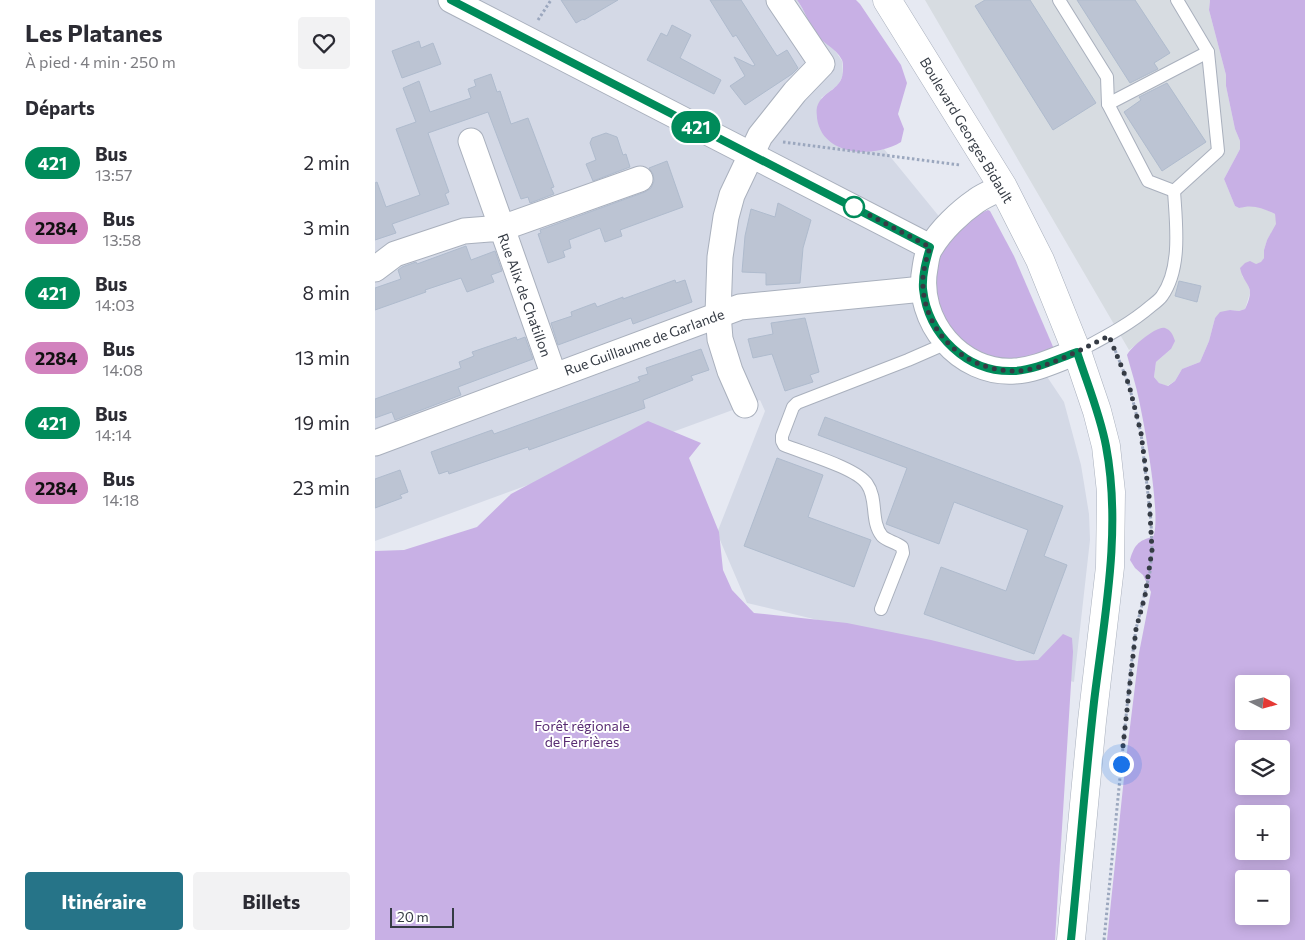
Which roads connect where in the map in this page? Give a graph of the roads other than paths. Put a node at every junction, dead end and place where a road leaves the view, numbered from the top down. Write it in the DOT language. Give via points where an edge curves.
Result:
graph roads {
  1 [pos="451,0"];
  2 [pos="779,0"];
  3 [pos="887,0"];
  4 [pos="1059,0"];
  5 [pos="1177,0"];
  6 [pos="1208,52"];
  7 [pos="1108,104"];
  8 [pos="471,141"];
  9 [pos="755,145"];
  10 [pos="640,179"];
  11 [pos="1003,186"];
  12 [pos="1174,191"];
  13 [pos="502,228"];
  14 [pos="930,247"];
  15 [pos="375,269"];
  16 [pos="923,289"];
  17 [pos="718,314"];
  18 [pos="947,343"];
  19 [pos="1077,352"];
  20 [pos="554,376"];
  21 [pos="745,405"];
  22 [pos="375,443"];
  23 [pos="881,609"];
  24 [pos="1071,940"];
  1 -- 9 [label="street"];
  2 -- 9 [label="street" via="822,64 795,92"];
  3 -- 11 [label="street, Boulevard Georges Bidault"];
  4 -- 7 [label="lane" via="1107,77"];
  5 -- 6 [label="lane"];
  6 -- 7 [label="lane"];
  6 -- 12 [label="lane" via="1218,151"];
  7 -- 12 [label="lane" via="1148,181"];
  8 -- 13 [label="street"];
  9 -- 14 [label="street"];
  9 -- 17 [label="street" via="732,195 726,217 720,257"];
  10 -- 13 [label="street"];
  11 -- 14 [label="street" via="977,200"];
  11 -- 19 [label="street, Boulevard Georges Bidault" via="1040,260"];
  12 -- 19 [label="lane" via="1177,243 1171,278 1162,296 1137,318"];
  13 -- 15 [label="street, Rue Alix de Chatillon" via="465,231 395,254"];
  13 -- 20 [label="street, Rue Alix de Chatillon"];
  14 -- 16 [label="street"];
  16 -- 17 [label="street, Rue Guillaume de Garlande" via="740,306"];
  16 -- 18 [label="street" via="931,320"];
  17 -- 20 [label="street, Rue Guillaume de Garlande"];
  17 -- 21 [label="street" via="725,355"];
  18 -- 19 [label="street" via="978,364 1014,371 1040,366"];
  18 -- 23 [label="lane" via="797,403 783,436 784,445 848,470 867,483 880,532 884,538 898,543 903,553"];
  19 -- 24 [label="street, Boulevard Georges Bidault" via="1106,446 1112,528"];
  20 -- 22 [label="street, Rue Guillaume de Garlande"];
}
